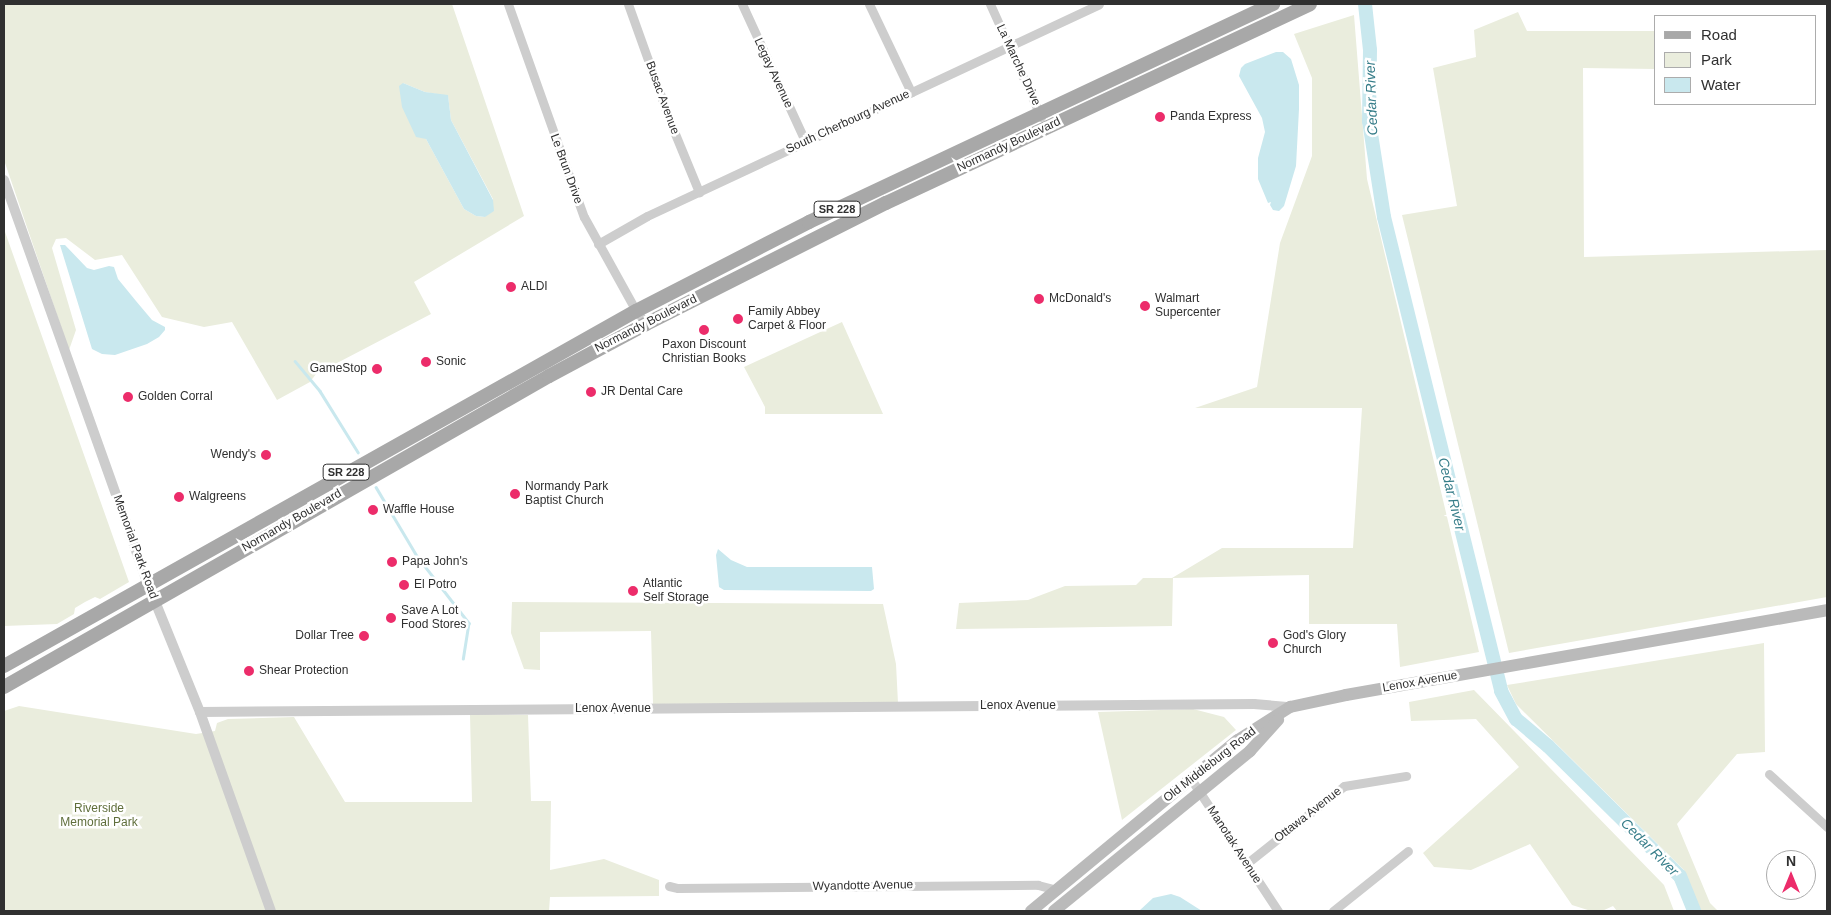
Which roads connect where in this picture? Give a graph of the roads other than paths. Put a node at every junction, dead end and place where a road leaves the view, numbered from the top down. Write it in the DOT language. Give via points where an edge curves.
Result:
graph roads {
  1 [pos="508,4"];
  2 [pos="628,4"];
  3 [pos="742,4"];
  4 [pos="869,4"];
  5 [pos="990,4"];
  6 [pos="1099,4"];
  7 [pos="1273,4"];
  8 [pos="1310,4"];
  9 [pos="1010,46"];
  10 [pos="910,92"];
  11 [pos="1040,112"];
  12 [pos="1046,128"];
  13 [pos="805,142"];
  14 [pos="4,180"];
  15 [pos="699,192"];
  16 [pos="598,244"];
  17 [pos="636,311"];
  18 [pos="646,324"];
  19 [pos="148,584"];
  20 [pos="154,600"];
  21 [pos="1827,610"];
  22 [pos="4,666"];
  23 [pos="4,687"];
  24 [pos="1290,707"];
  25 [pos="200,712"];
  26 [pos="1769,774"];
  27 [pos="1406,776"];
  28 [pos="1191,779"];
  29 [pos="1200,792"];
  30 [pos="1827,827"];
  31 [pos="1408,850"];
  32 [pos="1246,864"];
  33 [pos="669,886"];
  34 [pos="1057,890"];
  35 [pos="1074,895"];
  36 [pos="271,911"];
  37 [pos="1031,911"];
  38 [pos="1054,911"];
  39 [pos="1278,911"];
  40 [pos="1334,911"];
  1 -- 16 [label="street, Le Brun Drive" via="574,193"];
  2 -- 15 [label="street, Busac Avenue" via="670,124"];
  3 -- 13 [label="street, Legay Avenue"];
  4 -- 10 [label="street"];
  5 -- 9 [label="street, La Marche Drive"];
  6 -- 9 [label="street, South Cherbourg Avenue"];
  7 -- 11 [label="main road, Normandy Boulevard / SR 228"];
  8 -- 12 [label="main road, Normandy Boulevard / SR 228"];
  9 -- 10 [label="street, South Cherbourg Avenue"];
  9 -- 11 [label="street, La Marche Drive"];
  10 -- 13 [label="street, South Cherbourg Avenue"];
  11 -- 12 [label="street, La Marche Drive"];
  11 -- 17 [label="main road, Normandy Boulevard / SR 228" via="809,222"];
  12 -- 18 [label="main road, Normandy Boulevard / SR 228" via="886,203"];
  13 -- 15 [label="street, South Cherbourg Avenue"];
  14 -- 19 [label="street, Memorial Park Road"];
  15 -- 16 [label="street, South Cherbourg Avenue"];
  16 -- 17 [label="street, Le Brun Drive"];
  17 -- 18 [label="street, Le Brun Drive"];
  17 -- 19 [label="main road, Normandy Boulevard / SR 228"];
  18 -- 20 [label="main road, Normandy Boulevard / SR 228" via="542,379"];
  19 -- 20 [label="street, Memorial Park Road"];
  19 -- 22 [label="main road, Normandy Boulevard / SR 228"];
  20 -- 23 [label="main road, Normandy Boulevard / SR 228"];
  20 -- 25 [label="street, Memorial Park Road"];
  21 -- 24 [label="main road, Lenox Avenue"];
  24 -- 25 [label="street, Lenox Avenue" via="1254,704"];
  24 -- 28 [label="main road, Old Middleburg Road" via="1238,740"];
  24 -- 29 [label="main road, Old Middleburg Road" via="1250,751"];
  25 -- 36 [label="street, Memorial Park Road"];
  26 -- 30 [label="street"];
  27 -- 32 [label="street, Ottawa Avenue" via="1344,786"];
  28 -- 29 [label="street, Manotak Avenue"];
  28 -- 34 [label="main road, Old Middleburg Road"];
  29 -- 32 [label="street, Manotak Avenue"];
  29 -- 35 [label="main road, Old Middleburg Road"];
  31 -- 40 [label="street"];
  32 -- 39 [label="street, Manotak Avenue"];
  33 -- 34 [label="street, Wyandotte Avenue" via="1038,885"];
  34 -- 35 [label="main road"];
  34 -- 37 [label="main road, Old Middleburg Road"];
  35 -- 38 [label="main road, Old Middleburg Road"];
}
